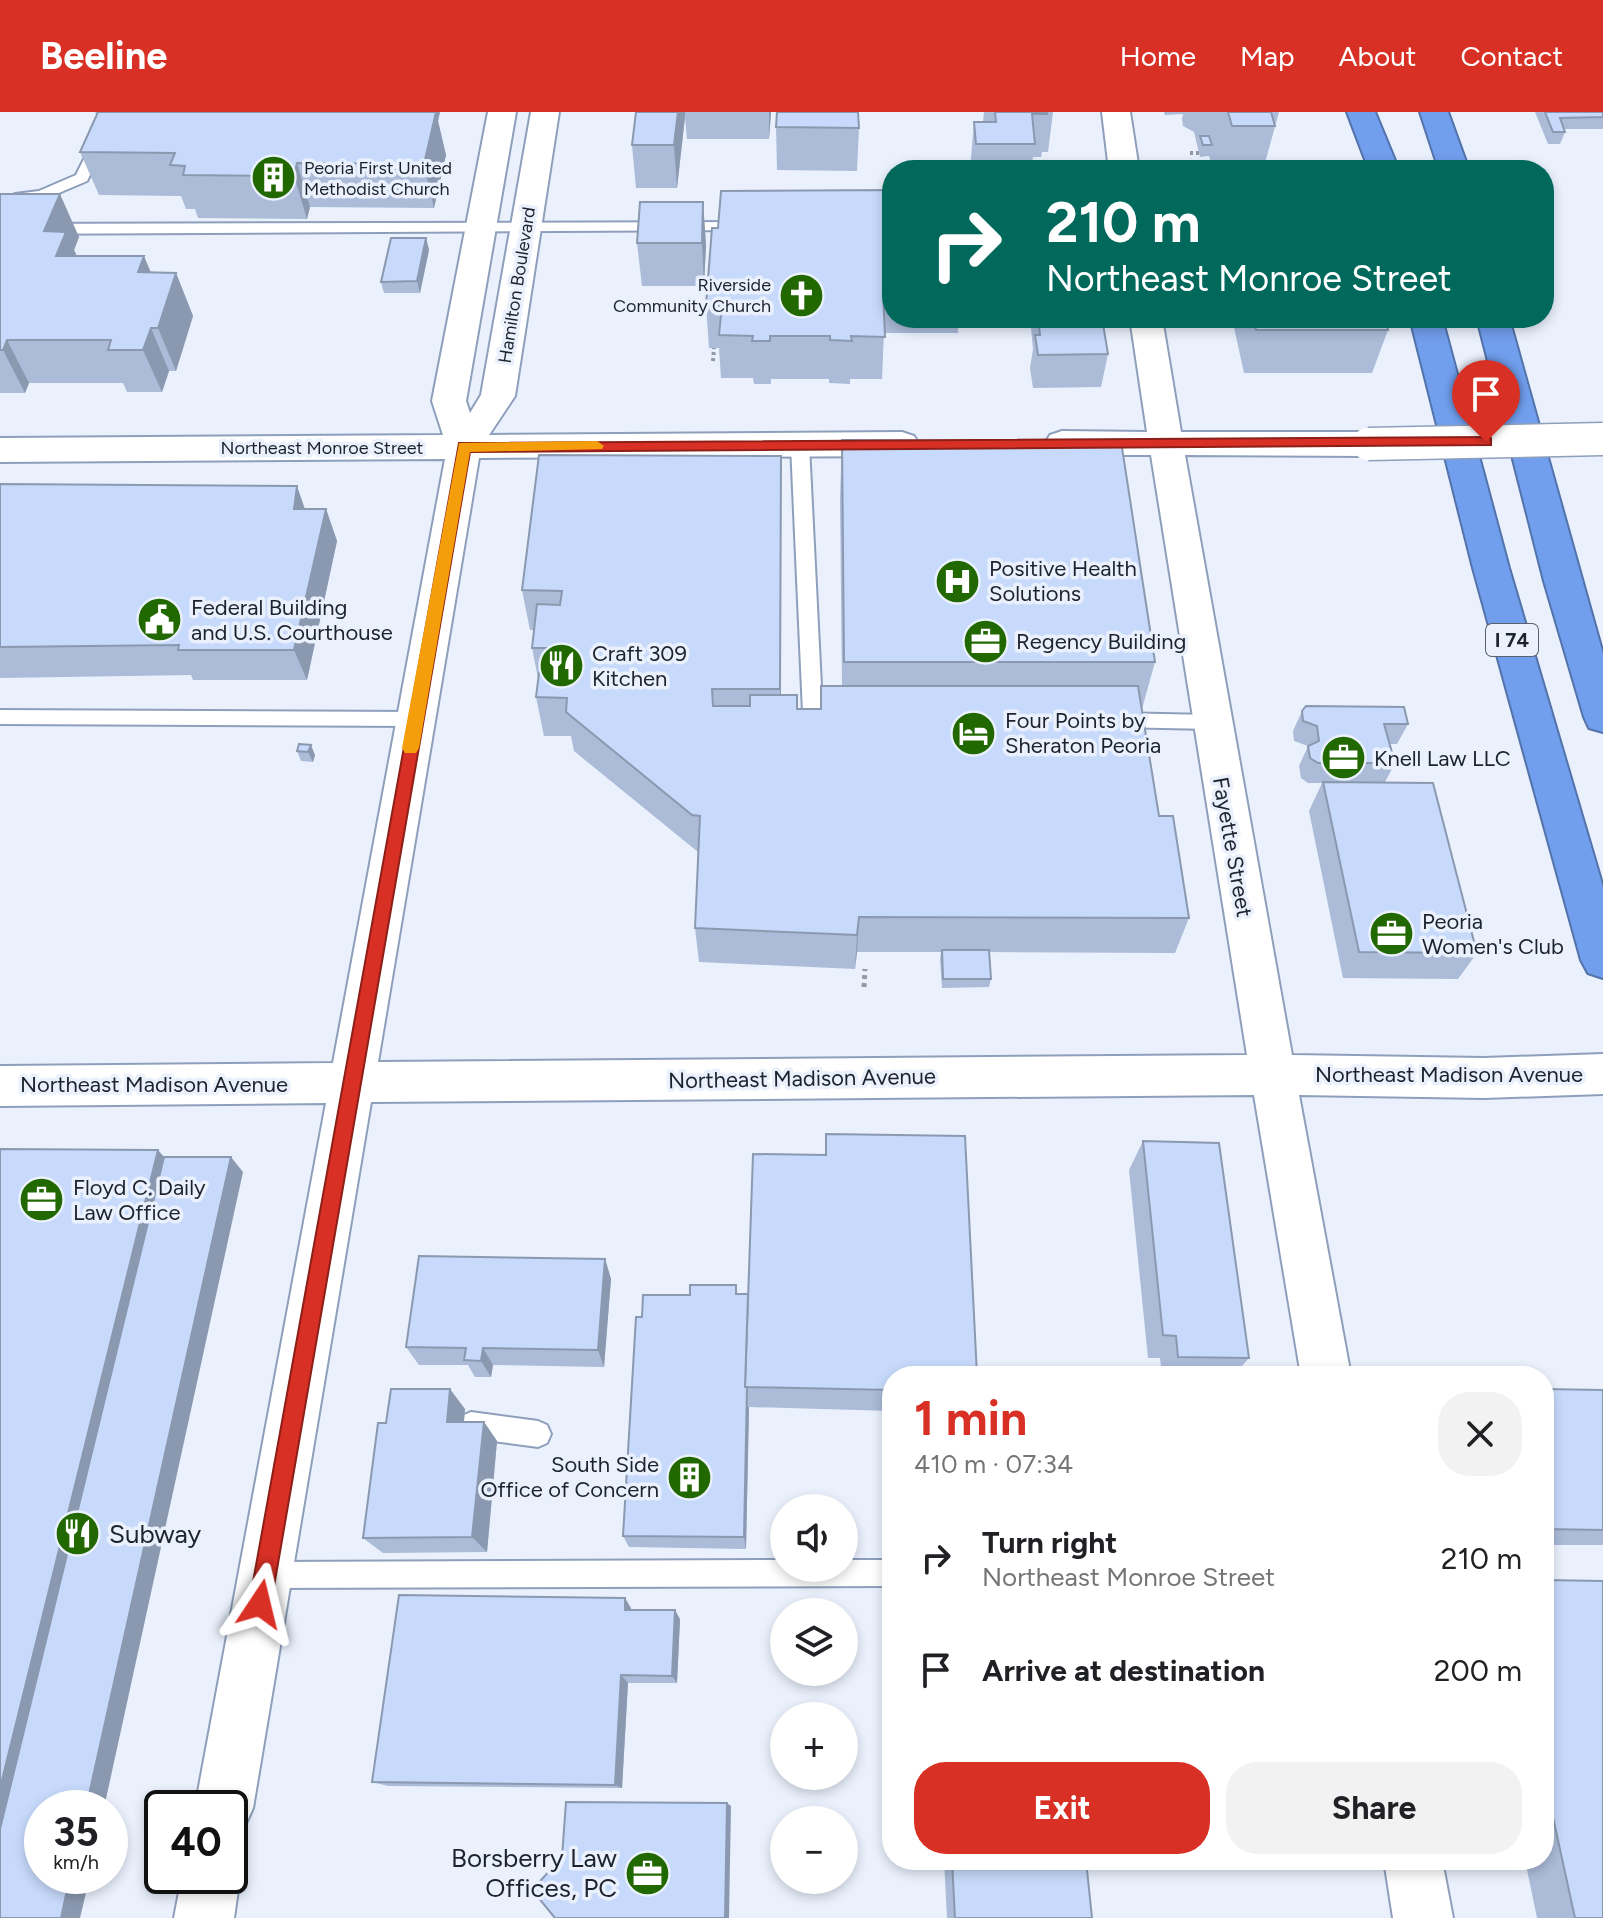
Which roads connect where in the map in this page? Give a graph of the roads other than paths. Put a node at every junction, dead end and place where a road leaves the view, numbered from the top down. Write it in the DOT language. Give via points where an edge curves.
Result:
graph roads {
  1 [pos="502,112"];
  2 [pos="545,112"];
  3 [pos="1116,112"];
  4 [pos="1361,112"];
  5 [pos="1370,112"];
  6 [pos="1434,112"];
  7 [pos="1465,112"];
  8 [pos="104,131"];
  9 [pos="1123,160"];
  10 [pos="1381,160"];
  11 [pos="1382,160"];
  12 [pos="1452,160"];
  13 [pos="14,197"];
  14 [pos="481,227"];
  15 [pos="526,227"];
  16 [pos="761,227"];
  17 [pos="0,229"];
  18 [pos="1147,328"];
  19 [pos="1429,328"];
  20 [pos="1496,328"];
  21 [pos="1603,439"];
  22 [pos="1164,442"];
  23 [pos="1030,443"];
  24 [pos="939,444"];
  25 [pos="800,445"];
  26 [pos="464,447"];
  27 [pos="0,450"];
  28 [pos="860,714"];
  29 [pos="0,717"];
  30 [pos="1603,717"];
  31 [pos="416,719"];
  32 [pos="1096,719"];
  33 [pos="1211,722"];
  34 [pos="1603,960"];
  35 [pos="1272,1073"];
  36 [pos="1603,1074"];
  37 [pos="352,1083"];
  38 [pos="0,1086"];
  39 [pos="1324,1366"];
  40 [pos="471,1425"];
  41 [pos="538,1434"];
  42 [pos="882,1573"];
  43 [pos="265,1575"];
  44 [pos="227,1790"];
  45 [pos="1415,1870"];
  46 [pos="208,1894"];
  47 [pos="204,1918"];
  48 [pos="1423,1918"];
  1 -- 14 [label="street, Hamilton Boulevard"];
  2 -- 15 [label="street, Hamilton Boulevard"];
  3 -- 9 [label="street"];
  4 -- 10 [label="highway"];
  5 -- 11 [label="highway"];
  6 -- 12 [label="highway"];
  7 -- 12 [label="highway"];
  8 -- 13 [label="lane" via="82,178 42,195"];
  14 -- 15 [label="lane"];
  14 -- 17 [label="lane"];
  14 -- 26 [label="street, Hamilton Boulevard" via="449,401"];
  15 -- 16 [label="lane"];
  15 -- 26 [label="street, Hamilton Boulevard" via="498,396"];
  18 -- 22 [label="street, Fayette Street"];
  19 -- 34 [label="highway, I 74"];
  20 -- 30 [label="highway"];
  21 -- 22 [label="street, bridge"];
  22 -- 23 [label="street"];
  22 -- 33 [label="street, Fayette Street"];
  24 -- 25 [label="street, Northeast Monroe Street"];
  25 -- 26 [label="street, Northeast Monroe Street"];
  25 -- 28 [label="lane" via="813,713"];
  26 -- 27 [label="street, Northeast Monroe Street"];
  26 -- 31 [label="street, Hamilton Boulevard"];
  29 -- 31 [label="lane"];
  31 -- 37 [label="street, Hamilton Boulevard"];
  32 -- 33 [label="lane"];
  33 -- 35 [label="street, Fayette Street"];
  35 -- 36 [label="street, Northeast Madison Avenue" via="1484,1078"];
  35 -- 37 [label="street, Northeast Madison Avenue"];
  35 -- 39 [label="street, Fayette Street"];
  37 -- 38 [label="street, Northeast Madison Avenue"];
  37 -- 43 [label="street, Hamilton Boulevard"];
  40 -- 41 [label="lane"];
  42 -- 43 [label="lane"];
  43 -- 44 [label="street, Hamilton Boulevard"];
  45 -- 48 [label="street"];
  46 -- 47 [label="street"];
}
